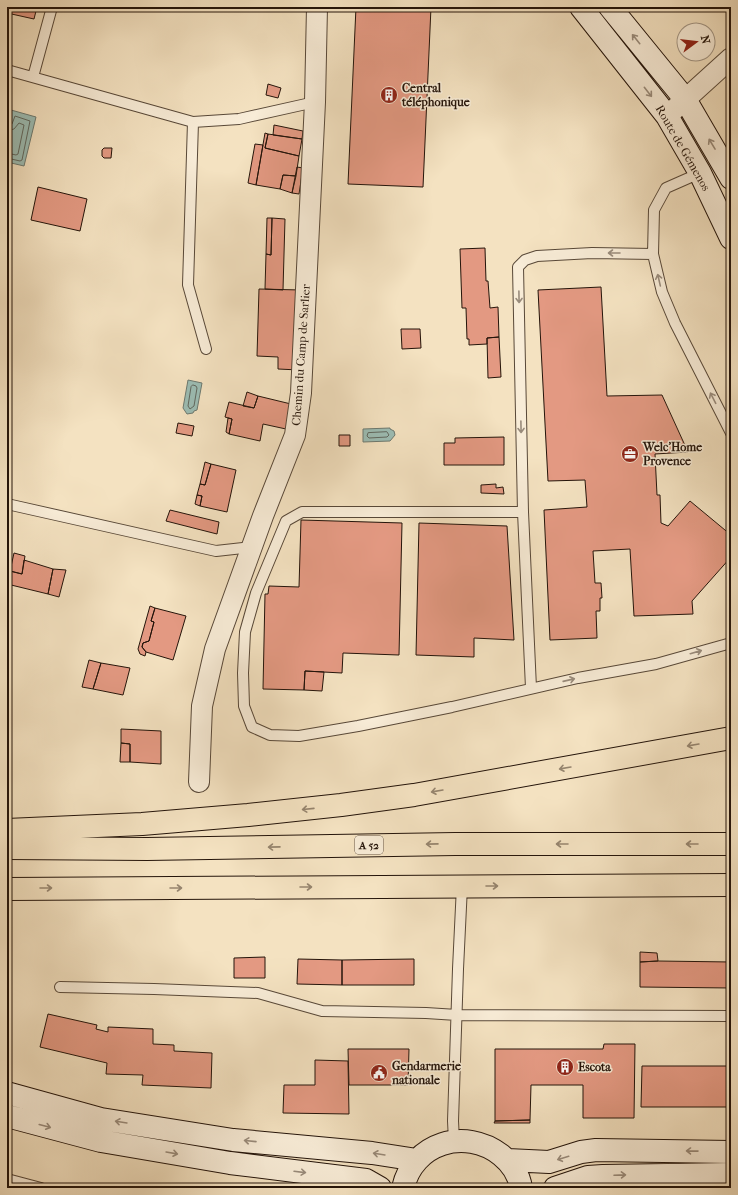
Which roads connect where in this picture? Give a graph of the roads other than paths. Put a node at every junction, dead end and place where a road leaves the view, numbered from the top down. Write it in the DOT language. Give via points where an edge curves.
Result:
graph roads {
  1 [pos="52,7"];
  2 [pos="317,7"];
  3 [pos="581,7"];
  4 [pos="610,7"];
  5 [pos="731,58"];
  6 [pos="7,70"];
  7 [pos="33,77"];
  8 [pos="685,99"];
  9 [pos="315,102"];
  10 [pos="667,116"];
  11 [pos="194,122"];
  12 [pos="700,173"];
  13 [pos="731,178"];
  14 [pos="731,238"];
  15 [pos="653,254"];
  16 [pos="206,349"];
  17 [pos="731,433"];
  18 [pos="7,504"];
  19 [pos="523,512"];
  20 [pos="252,547"];
  21 [pos="731,643"];
  22 [pos="531,688"];
  23 [pos="731,738"];
  24 [pos="199,782"];
  25 [pos="7,830"];
  26 [pos="731,844"];
  27 [pos="7,848"];
  28 [pos="731,885"];
  29 [pos="462,886"];
  30 [pos="7,889"];
  31 [pos="60,987"];
  32 [pos="457,1015"];
  33 [pos="731,1016"];
  34 [pos="7,1093"];
  35 [pos="7,1116"];
  36 [pos="454,1141"];
  37 [pos="731,1152"];
  38 [pos="418,1160"];
  39 [pos="507,1160"];
  40 [pos="731,1174"];
  41 [pos="7,1179"];
  42 [pos="41,1188"];
  43 [pos="380,1188"];
  44 [pos="403,1188"];
  45 [pos="521,1188"];
  46 [pos="555,1188"];
  1 -- 7 [label="lane"];
  2 -- 9 [label="street, Chemin du Camp de Sarlier"];
  3 -- 10 [label="main road, Route de Gémenos, one-way"];
  8 -- 4 [label="main road, one-way"];
  5 -- 8 [label="street"];
  6 -- 7 [label="lane"];
  7 -- 11 [label="lane"];
  8 -- 10 [label="street"];
  13 -- 8 [label="main road, one-way"];
  9 -- 11 [label="lane" via="239,119"];
  9 -- 20 [label="street, Chemin du Camp de Sarlier" via="300,400 295,436"];
  10 -- 12 [label="main road, Route de Gémenos"];
  11 -- 16 [label="lane" via="188,285"];
  12 -- 14 [label="main road, Route de Gémenos"];
  12 -- 15 [label="lane" via="666,188 654,210"];
  17 -- 15 [label="lane, one-way" via="675,323 662,292"];
  15 -- 19 [label="lane, one-way" via="592,253 537,256 525,260 518,267"];
  18 -- 20 [label="lane" via="216,550"];
  19 -- 22 [label="lane"];
  19 -- 22 [label="lane" via="302,512 286,521 256,593 245,632 244,706 252,726 270,735 299,736 358,726"];
  20 -- 24 [label="street, Chemin du Camp de Sarlier" via="215,649 202,706"];
  22 -- 21 [label="lane, one-way" via="656,664"];
  23 -- 25 [label="highway, one-way" via="341,805 142,824"];
  26 -- 27 [label="highway, A 52, one-way"];
  29 -- 28 [label="highway, one-way"];
  30 -- 29 [label="highway, one-way"];
  29 -- 32 [label="lane"];
  31 -- 32 [label="lane" via="258,994 322,1011"];
  32 -- 33 [label="lane"];
  32 -- 36 [label="lane"];
  38 -- 34 [label="main road, one-way" via="372,1153 233,1140 101,1119"];
  35 -- 43 [label="main road, one-way" via="101,1141 230,1163 366,1180"];
  36 -- 38 [label="main road" via="434,1147"];
  36 -- 39 [label="main road" via="474,1141 491,1148"];
  37 -- 39 [label="main road, one-way" via="596,1150 549,1162"];
  38 -- 44 [label="main road" via="409,1172"];
  39 -- 45 [label="main road" via="515,1171"];
  46 -- 40 [label="main road, one-way" via="588,1177"];
  41 -- 42 [label="lane"];
}
